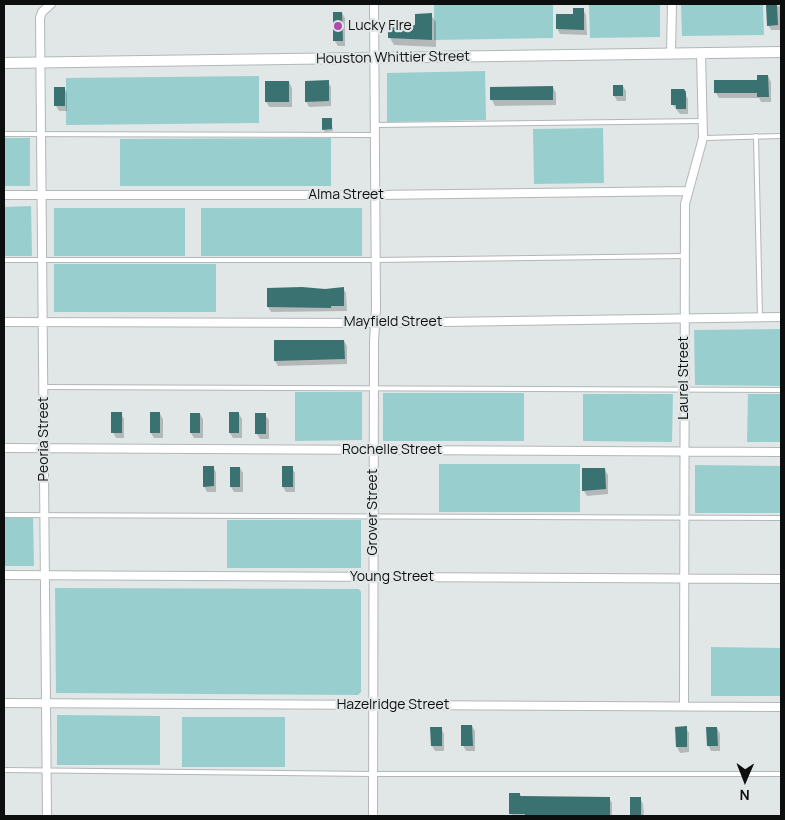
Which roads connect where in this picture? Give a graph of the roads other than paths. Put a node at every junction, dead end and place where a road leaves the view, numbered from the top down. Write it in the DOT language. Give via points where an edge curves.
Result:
graph roads {
  1 [pos="51,4"];
  2 [pos="374,4"];
  3 [pos="672,4"];
  4 [pos="781,52"];
  5 [pos="702,53"];
  6 [pos="671,54"];
  7 [pos="375,58"];
  8 [pos="41,62"];
  9 [pos="4,63"];
  10 [pos="703,121"];
  11 [pos="376,125"];
  12 [pos="4,134"];
  13 [pos="42,134"];
  14 [pos="376,135"];
  15 [pos="756,136"];
  16 [pos="781,136"];
  17 [pos="703,138"];
  18 [pos="688,191"];
  19 [pos="42,194"];
  20 [pos="4,195"];
  21 [pos="376,195"];
  22 [pos="685,256"];
  23 [pos="43,259"];
  24 [pos="4,260"];
  25 [pos="376,260"];
  26 [pos="760,317"];
  27 [pos="781,317"];
  28 [pos="684,318"];
  29 [pos="43,321"];
  30 [pos="4,322"];
  31 [pos="375,322"];
  32 [pos="44,387"];
  33 [pos="374,389"];
  34 [pos="684,390"];
  35 [pos="781,390"];
  36 [pos="4,448"];
  37 [pos="44,448"];
  38 [pos="373,450"];
  39 [pos="685,452"];
  40 [pos="781,452"];
  41 [pos="4,514"];
  42 [pos="45,515"];
  43 [pos="373,517"];
  44 [pos="684,518"];
  45 [pos="781,518"];
  46 [pos="4,575"];
  47 [pos="45,575"];
  48 [pos="373,577"];
  49 [pos="684,579"];
  50 [pos="781,580"];
  51 [pos="4,703"];
  52 [pos="46,703"];
  53 [pos="373,705"];
  54 [pos="684,706"];
  55 [pos="781,708"];
  56 [pos="4,770"];
  57 [pos="47,770"];
  58 [pos="373,774"];
  59 [pos="781,774"];
  60 [pos="47,816"];
  61 [pos="373,816"];
  1 -- 8 [label="street, Peoria Street" via="40,18"];
  2 -- 7 [label="street, Grover Street"];
  3 -- 6 [label="street"];
  4 -- 5 [label="street, Houston Whittier Street"];
  5 -- 6 [label="street, Houston Whittier Street"];
  5 -- 10 [label="street, Laurel Street"];
  6 -- 7 [label="street, Houston Whittier Street"];
  7 -- 8 [label="street, Houston Whittier Street"];
  7 -- 11 [label="street, Grover Street"];
  8 -- 9 [label="street, Houston Whittier Street"];
  8 -- 13 [label="street, Peoria Street"];
  10 -- 11 [label="lane"];
  10 -- 17 [label="street, Laurel Street"];
  11 -- 14 [label="street, Grover Street"];
  12 -- 13 [label="lane"];
  13 -- 14 [label="lane"];
  13 -- 19 [label="street, Peoria Street"];
  14 -- 21 [label="street, Grover Street"];
  15 -- 16 [label="lane"];
  15 -- 17 [label="lane"];
  15 -- 26 [label="lane"];
  17 -- 18 [label="street, Laurel Street"];
  18 -- 21 [label="street, Alma Street"];
  18 -- 22 [label="street, Laurel Street"];
  19 -- 20 [label="street, Alma Street"];
  19 -- 21 [label="street, Alma Street"];
  19 -- 23 [label="street, Peoria Street"];
  21 -- 25 [label="street, Grover Street"];
  22 -- 25 [label="lane"];
  22 -- 28 [label="street, Laurel Street"];
  23 -- 24 [label="lane"];
  23 -- 25 [label="lane"];
  23 -- 29 [label="street, Peoria Street"];
  25 -- 31 [label="street, Grover Street"];
  26 -- 27 [label="street, Mayfield Street"];
  26 -- 28 [label="street, Mayfield Street"];
  28 -- 31 [label="street, Mayfield Street"];
  28 -- 34 [label="street, Laurel Street"];
  29 -- 30 [label="street, Mayfield Street"];
  29 -- 31 [label="street, Mayfield Street"];
  29 -- 32 [label="street, Peoria Street"];
  31 -- 33 [label="street, Grover Street"];
  32 -- 33 [label="lane"];
  32 -- 37 [label="street, Peoria Street"];
  33 -- 34 [label="lane"];
  33 -- 38 [label="street, Grover Street"];
  34 -- 35 [label="lane"];
  34 -- 39 [label="street, Laurel Street"];
  36 -- 37 [label="street, Rochelle Street"];
  37 -- 38 [label="street, Rochelle Street"];
  37 -- 42 [label="street, Peoria Street"];
  38 -- 39 [label="street, Rochelle Street"];
  38 -- 43 [label="street, Grover Street"];
  39 -- 40 [label="street, Rochelle Street"];
  39 -- 44 [label="street, Laurel Street"];
  41 -- 42 [label="lane"];
  42 -- 43 [label="lane"];
  42 -- 47 [label="street, Peoria Street"];
  43 -- 44 [label="lane"];
  43 -- 48 [label="street, Grover Street"];
  44 -- 45 [label="lane"];
  44 -- 49 [label="street, Laurel Street"];
  46 -- 47 [label="street, Young Street"];
  47 -- 48 [label="street, Young Street"];
  47 -- 52 [label="street, Peoria Street"];
  48 -- 49 [label="street, Young Street"];
  48 -- 53 [label="street, Grover Street"];
  49 -- 50 [label="street, Young Street"];
  49 -- 54 [label="street, Laurel Street"];
  51 -- 52 [label="street, Hazelridge Street"];
  52 -- 53 [label="street, Hazelridge Street"];
  52 -- 57 [label="street, Peoria Street"];
  53 -- 54 [label="street, Hazelridge Street"];
  53 -- 58 [label="street, Grover Street"];
  54 -- 55 [label="street, Hazelridge Street"];
  56 -- 57 [label="lane"];
  57 -- 58 [label="lane"];
  57 -- 60 [label="street, Peoria Street"];
  58 -- 59 [label="lane"];
  58 -- 61 [label="street, Grover Street"];
}
